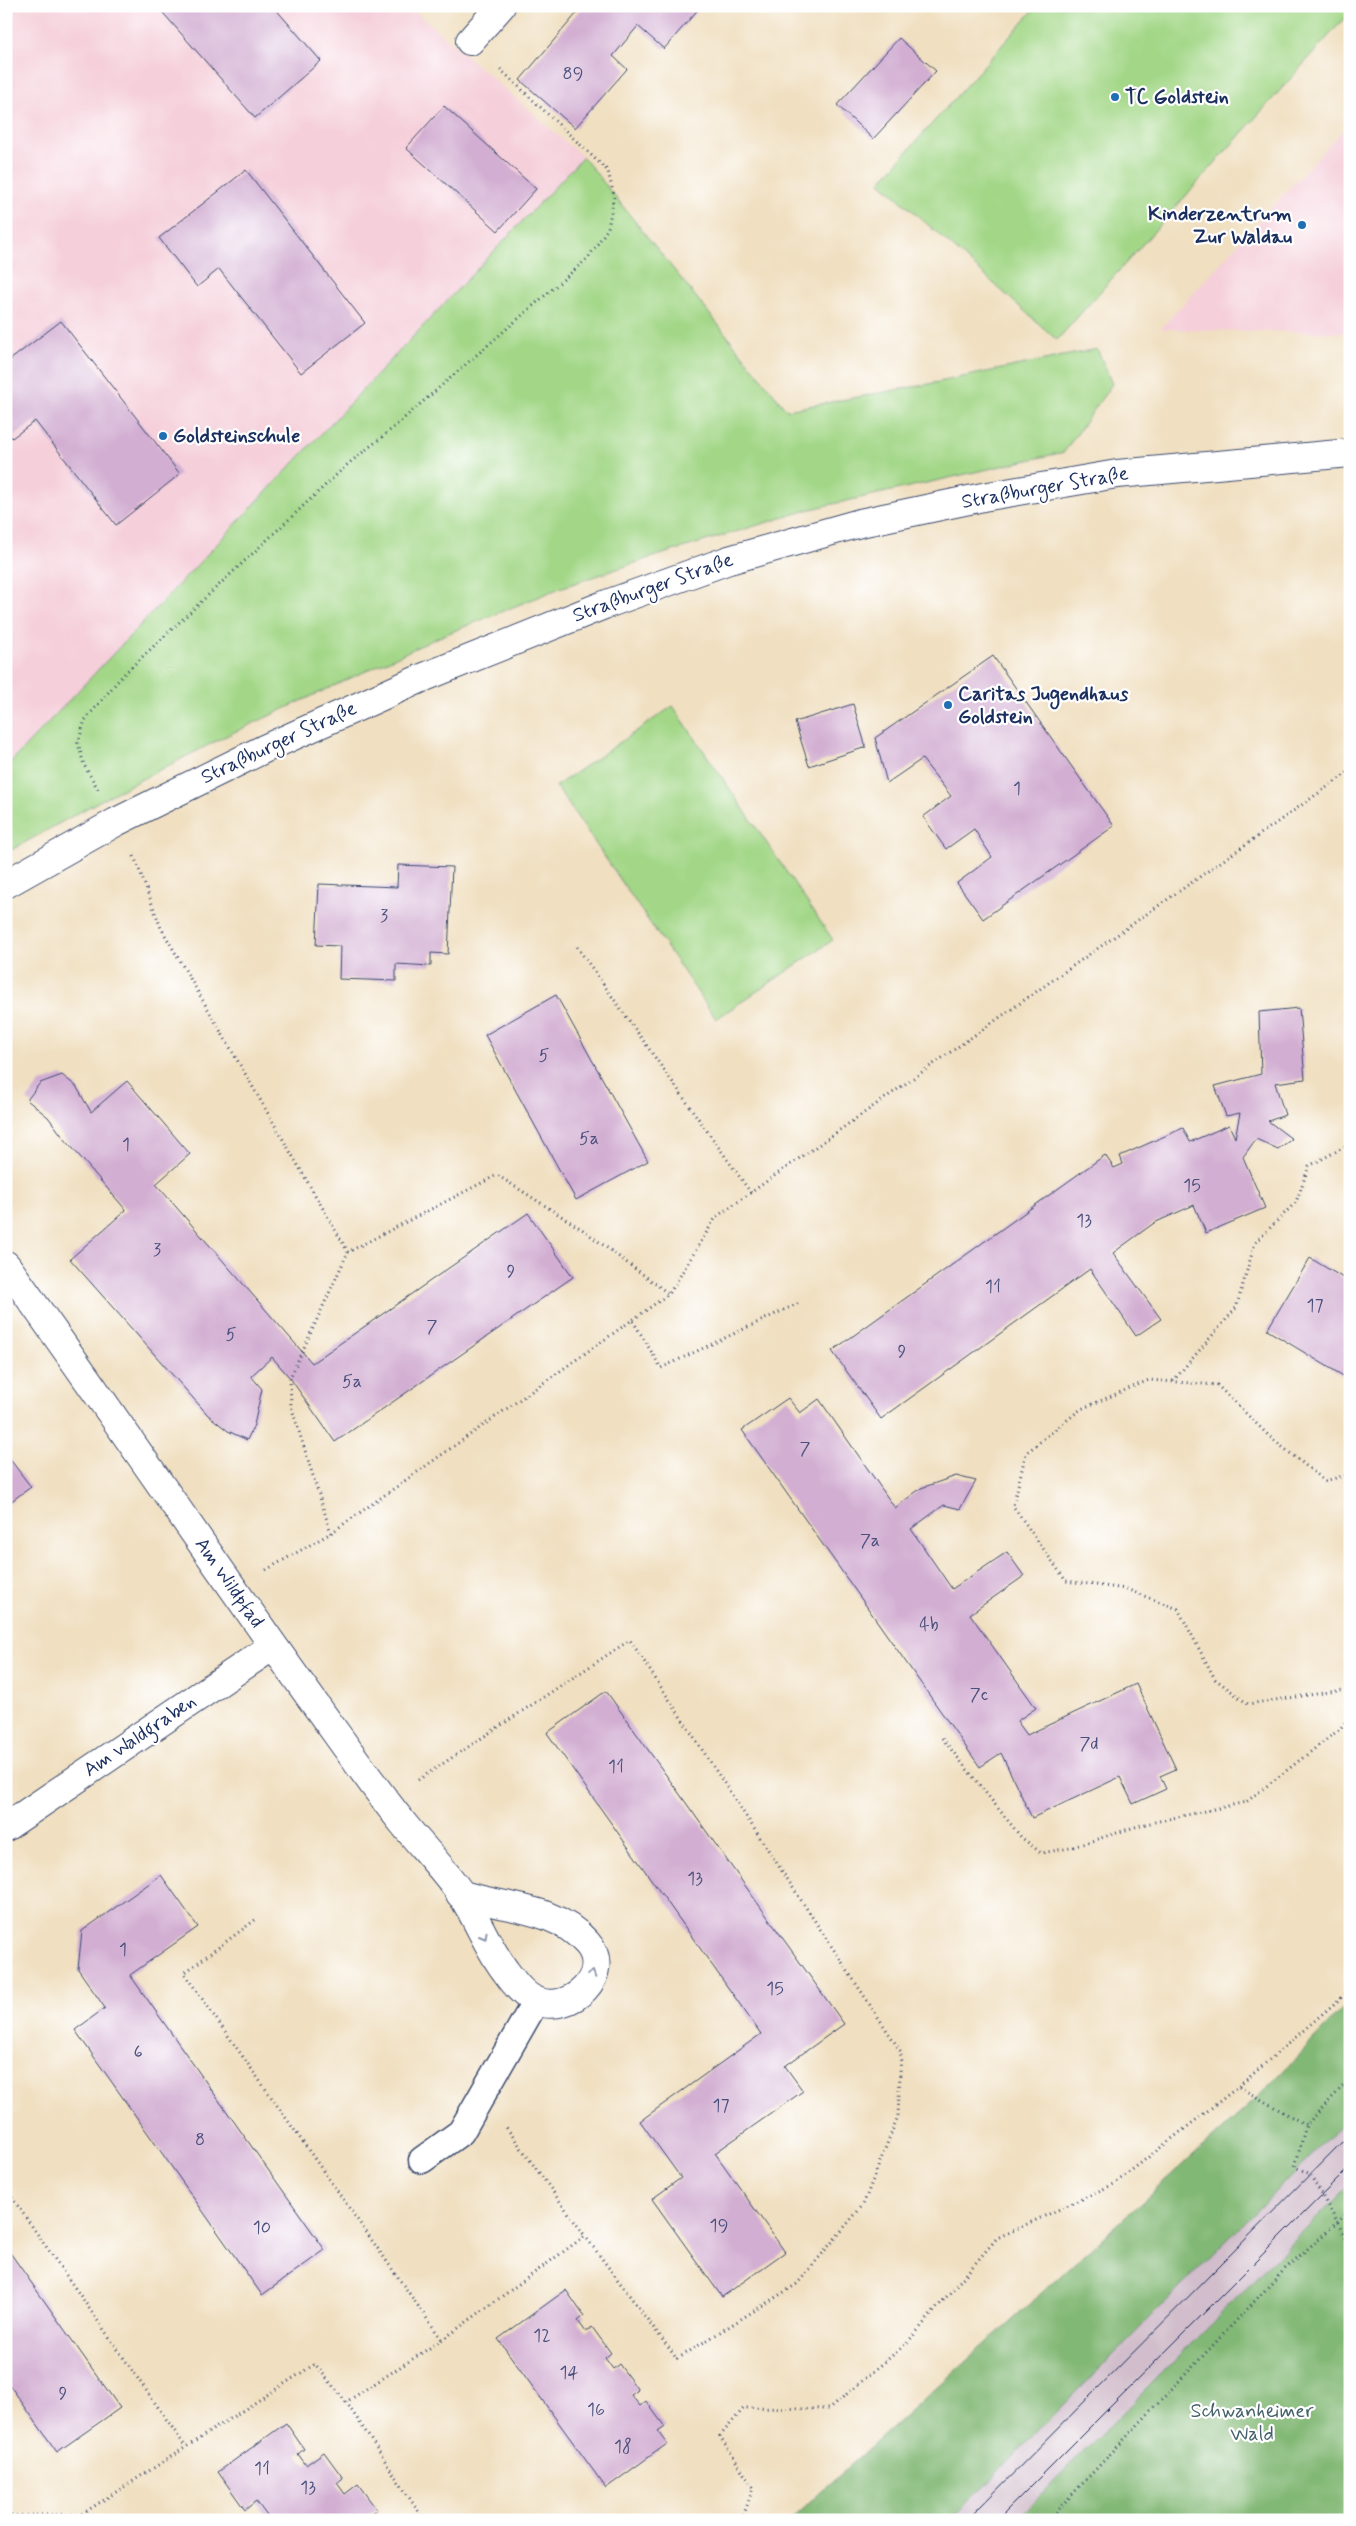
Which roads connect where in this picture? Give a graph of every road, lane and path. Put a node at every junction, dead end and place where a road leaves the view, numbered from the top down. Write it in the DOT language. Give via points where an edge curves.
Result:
graph roads {
  1 [pos="501,6"];
  2 [pos="470,41"];
  3 [pos="1350,453"];
  4 [pos="1350,771"];
  5 [pos="98,790"];
  6 [pos="141,869"];
  7 [pos="6,884"];
  8 [pos="577,947"];
  9 [pos="1350,1144"];
  10 [pos="751,1193"];
  11 [pos="348,1252"];
  12 [pos="6,1266"];
  13 [pos="669,1294"];
  14 [pos="799,1303"];
  15 [pos="633,1320"];
  16 [pos="1172,1381"];
  17 [pos="1350,1474"];
  18 [pos="332,1533"];
  19 [pos="233,1589"];
  20 [pos="273,1646"];
  21 [pos="1350,1689"];
  22 [pos="1350,1716"];
  23 [pos="942,1738"];
  24 [pos="386,1801"];
  25 [pos="6,1827"];
  26 [pos="460,1894"];
  27 [pos="255,1920"];
  28 [pos="1350,1990"];
  29 [pos="536,2001"];
  30 [pos="1350,2080"];
  31 [pos="1238,2087"];
  32 [pos="484,2095"];
  33 [pos="1306,2125"];
  34 [pos="422,2160"];
  35 [pos="6,2189"];
  36 [pos="1350,2211"];
  37 [pos="1338,2221"];
  38 [pos="585,2236"];
  39 [pos="1350,2245"];
  40 [pos="442,2340"];
  41 [pos="346,2402"];
  42 [pos="185,2446"];
  43 [pos="82,2514"];
  44 [pos="6,2516"];
  45 [pos="87,2520"];
  46 [pos="424,2520"];
  47 [pos="742,2520"];
  48 [pos="1048,2520"];
  1 -- 2 [label="street"];
  2 -- 5 [label="path" via="608,171 614,196 608,228 588,258 348,464 123,675 86,720 78,743 84,765"];
  3 -- 7 [label="street, Straßburger Straße" via="1108,475 860,523 729,560 604,604 413,682 264,749 125,818"];
  4 -- 10 [label="path"];
  6 -- 11 [label="path" via="161,928"];
  8 -- 10 [label="path"];
  9 -- 16 [label="path" via="1309,1166 1296,1202 1255,1243 1236,1308"];
  10 -- 13 [label="path" via="716,1217"];
  11 -- 13 [label="path" via="497,1175 583,1230"];
  11 -- 18 [label="path" via="290,1378 291,1406"];
  12 -- 19 [label="street, Am Wildpfad"];
  13 -- 15 [label="path"];
  14 -- 15 [label="path" via="661,1368"];
  15 -- 18 [label="path"];
  16 -- 17 [label="path" via="1217,1385 1270,1437 1325,1481"];
  16 -- 21 [label="path" via="1149,1380 1081,1409 1026,1453 1013,1506 1066,1581 1126,1588 1178,1608 1215,1679 1248,1704"];
  18 -- 19 [label="path"];
  19 -- 20 [label="street, Am Wildpfad"];
  20 -- 24 [label="street, Am Wildpfad"];
  20 -- 25 [label="street, Am Waldgraben"];
  22 -- 23 [label="path" via="1340,1729 1246,1802 1141,1825 1070,1848 1040,1853 1022,1837"];
  24 -- 26 [label="street, Am Wildpfad"];
  24 -- 38 [label="path" via="630,1640 901,2052 898,2116 863,2205 797,2284 677,2359"];
  26 -- 29 [label="street, Am Wildpfad, one-way" via="499,1962 517,1987"];
  29 -- 26 [label="street, one-way" via="558,2004 575,1998 588,1987 595,1966 590,1945 572,1928 545,1914"];
  27 -- 40 [label="path" via="184,1974"];
  28 -- 31 [label="path"];
  29 -- 32 [label="lane"];
  30 -- 33 [label="path"];
  31 -- 33 [label="path"];
  31 -- 47 [label="path" via="1114,2184 997,2238 906,2344 829,2409 744,2408 720,2436 753,2488"];
  32 -- 34 [label="lane" via="461,2132"];
  32 -- 38 [label="path"];
  33 -- 37 [label="path" via="1295,2166 1310,2174"];
  35 -- 42 [label="path"];
  36 -- 37 [label="path"];
  37 -- 39 [label="path"];
  37 -- 48 [label="path" via="1285,2269"];
  38 -- 40 [label="path"];
  40 -- 41 [label="path"];
  41 -- 42 [label="path" via="315,2364"];
  41 -- 46 [label="path"];
  42 -- 43 [label="path"];
  43 -- 44 [label="path"];
  43 -- 45 [label="path"];
}
